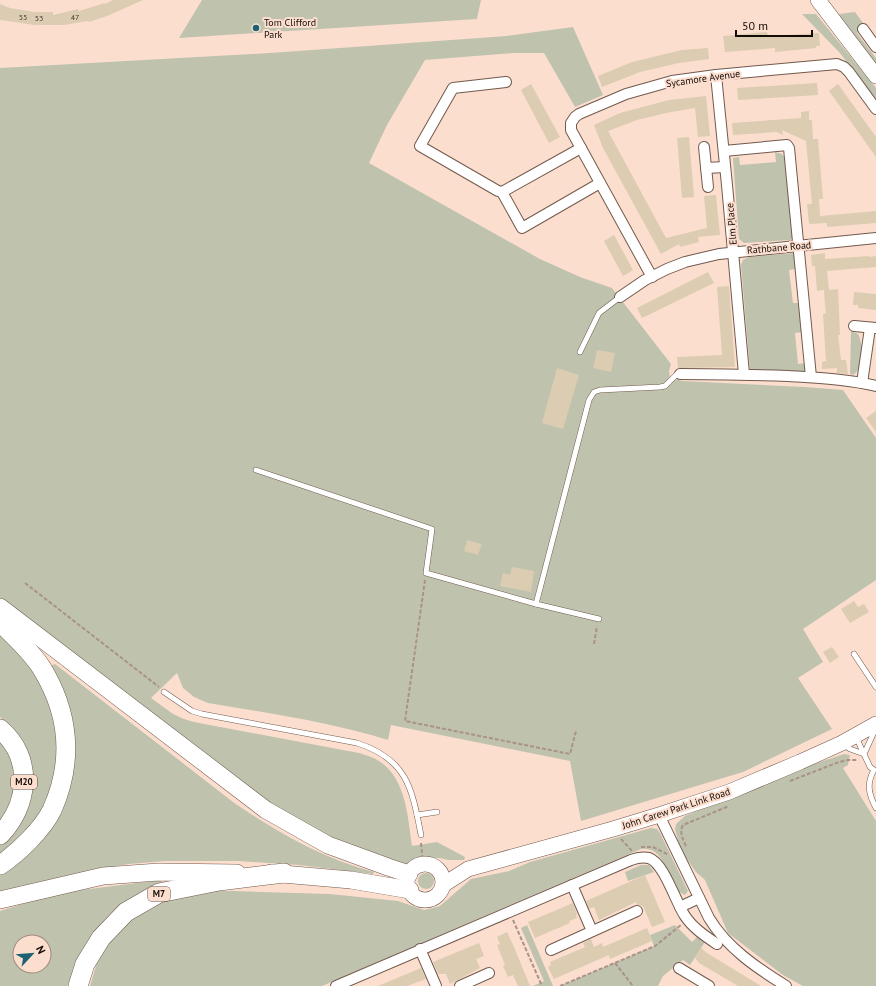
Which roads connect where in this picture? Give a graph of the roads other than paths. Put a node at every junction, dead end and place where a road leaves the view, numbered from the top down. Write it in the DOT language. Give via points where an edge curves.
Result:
graph roads {
  1 [pos="818,0"];
  2 [pos="863,29"];
  3 [pos="876,47"];
  4 [pos="716,75"];
  5 [pos="876,76"];
  6 [pos="506,82"];
  7 [pos="876,109"];
  8 [pos="704,147"];
  9 [pos="581,148"];
  10 [pos="724,151"];
  11 [pos="725,167"];
  12 [pos="706,168"];
  13 [pos="600,183"];
  14 [pos="708,187"];
  15 [pos="502,192"];
  16 [pos="876,238"];
  17 [pos="798,245"];
  18 [pos="733,251"];
  19 [pos="652,276"];
  20 [pos="620,297"];
  21 [pos="854,326"];
  22 [pos="873,328"];
  23 [pos="580,352"];
  24 [pos="680,374"];
  25 [pos="744,374"];
  26 [pos="811,378"];
  27 [pos="862,383"];
  28 [pos="876,386"];
  29 [pos="256,470"];
  30 [pos="536,604"];
  31 [pos="0,607"];
  32 [pos="599,619"];
  33 [pos="0,622"];
  34 [pos="854,654"];
  35 [pos="876,687"];
  36 [pos="164,692"];
  37 [pos="876,724"];
  38 [pos="876,727"];
  39 [pos="0,729"];
  40 [pos="855,736"];
  41 [pos="842,743"];
  42 [pos="865,756"];
  43 [pos="876,808"];
  44 [pos="437,812"];
  45 [pos="417,815"];
  46 [pos="659,815"];
  47 [pos="0,835"];
  48 [pos="421,835"];
  49 [pos="0,865"];
  50 [pos="429,865"];
  51 [pos="468,869"];
  52 [pos="284,873"];
  53 [pos="409,882"];
  54 [pos="443,885"];
  55 [pos="572,885"];
  56 [pos="699,898"];
  57 [pos="0,900"];
  58 [pos="680,907"];
  59 [pos="637,911"];
  60 [pos="592,931"];
  61 [pos="717,944"];
  62 [pos="420,949"];
  63 [pos="551,950"];
  64 [pos="679,968"];
  65 [pos="489,973"];
  66 [pos="780,984"];
  67 [pos="78,986"];
  68 [pos="337,986"];
  69 [pos="436,986"];
  70 [pos="460,986"];
  71 [pos="709,986"];
  1 -- 5 [label="main road"];
  2 -- 3 [label="street"];
  4 -- 7 [label="street, Sycamore Avenue" via="837,64 849,72"];
  4 -- 9 [label="street, Sycamore Avenue" via="672,81 630,92 579,114 570,126"];
  4 -- 10 [label="street, Elm Place"];
  6 -- 15 [label="street" via="453,88 420,146"];
  8 -- 12 [label="street"];
  9 -- 13 [label="street, Sycamore Avenue"];
  9 -- 15 [label="street"];
  10 -- 11 [label="street, Elm Place"];
  10 -- 17 [label="street" via="787,145"];
  11 -- 12 [label="street"];
  11 -- 18 [label="street, Elm Place"];
  12 -- 14 [label="street"];
  13 -- 15 [label="street" via="522,228"];
  13 -- 19 [label="street, Sycamore Avenue"];
  16 -- 17 [label="street, Rathbane Road"];
  17 -- 18 [label="street, Rathbane Road"];
  17 -- 26 [label="street"];
  18 -- 19 [label="street, Rathbane Road" via="685,262"];
  18 -- 25 [label="street, Elm Place"];
  19 -- 20 [label="street, Rathbane Road"];
  20 -- 23 [label="lane" via="599,313"];
  21 -- 22 [label="street"];
  22 -- 27 [label="street"];
  24 -- 25 [label="street"];
  24 -- 30 [label="lane" via="665,386 594,392 589,400"];
  25 -- 26 [label="street"];
  26 -- 27 [label="street"];
  27 -- 28 [label="street"];
  29 -- 30 [label="lane" via="432,529 426,572"];
  30 -- 32 [label="lane"];
  31 -- 53 [label="highway" via="266,810 328,845 388,867"];
  33 -- 49 [label="highway" via="41,667 58,700 66,742 66,757 60,786 51,811 16,854"];
  34 -- 35 [label="lane"];
  36 -- 45 [label="lane" via="192,711 202,714 368,746 380,752 400,770 414,797"];
  37 -- 40 [label="main road, John Carew Park Link Road"];
  38 -- 42 [label="lane"];
  39 -- 47 [label="highway, M20" via="12,742 19,755 24,784 16,810"];
  40 -- 41 [label="main road, John Carew Park Link Road"];
  40 -- 42 [label="lane"];
  41 -- 42 [label="lane"];
  41 -- 46 [label="main road, John Carew Park Link Road" via="729,792"];
  42 -- 43 [label="lane" via="874,770 869,780 869,791"];
  44 -- 45 [label="lane"];
  45 -- 48 [label="lane"];
  46 -- 51 [label="main road, John Carew Park Link Road"];
  46 -- 56 [label="street"];
  50 -- 51 [label="main road, John Carew Park Link Road"];
  50 -- 53 [label="main road" via="418,865"];
  50 -- 54 [label="main road" via="442,875"];
  51 -- 54 [label="main road, John Carew Park Link Road"];
  52 -- 53 [label="highway" via="352,880"];
  52 -- 57 [label="highway" via="159,872 103,876"];
  52 -- 67 [label="highway, M7" via="219,881 159,894 126,912 101,938 85,964"];
  53 -- 54 [label="main road" via="417,898 428,899 438,895"];
  55 -- 58 [label="street" via="631,860 650,858 664,874"];
  55 -- 60 [label="street"];
  55 -- 62 [label="street"];
  56 -- 58 [label="street"];
  56 -- 66 [label="street" via="714,927 726,940"];
  58 -- 61 [label="street" via="695,927"];
  59 -- 60 [label="street"];
  60 -- 63 [label="street"];
  62 -- 68 [label="street"];
  62 -- 69 [label="street"];
  64 -- 71 [label="street"];
  65 -- 70 [label="street"];
}
